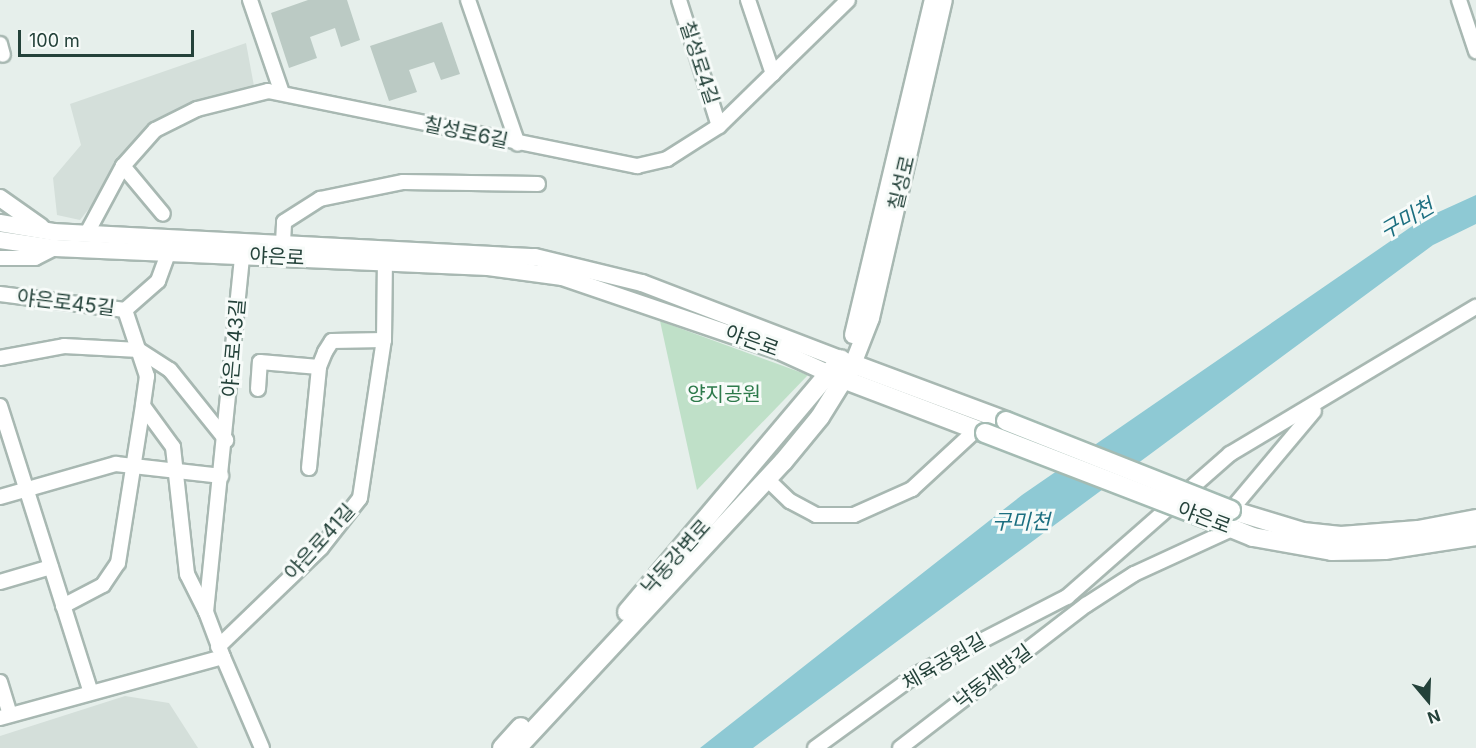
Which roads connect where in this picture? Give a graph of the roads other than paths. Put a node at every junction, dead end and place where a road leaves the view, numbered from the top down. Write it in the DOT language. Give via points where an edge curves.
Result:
graph roads {
  1 [pos="250,0"];
  2 [pos="468,0"];
  3 [pos="679,0"];
  4 [pos="748,0"];
  5 [pos="848,0"];
  6 [pos="933,0"];
  7 [pos="944,0"];
  8 [pos="1459,0"];
  9 [pos="828,7"];
  10 [pos="1476,51"];
  11 [pos="773,74"];
  12 [pos="282,93"];
  13 [pos="719,126"];
  14 [pos="518,144"];
  15 [pos="123,166"];
  16 [pos="538,184"];
  17 [pos="0,198"];
  18 [pos="163,214"];
  19 [pos="0,223"];
  20 [pos="87,234"];
  21 [pos="0,240"];
  22 [pos="54,240"];
  23 [pos="283,243"];
  24 [pos="168,253"];
  25 [pos="242,256"];
  26 [pos="0,258"];
  27 [pos="385,262"];
  28 [pos="0,294"];
  29 [pos="1476,307"];
  30 [pos="125,310"];
  31 [pos="384,340"];
  32 [pos="140,350"];
  33 [pos="0,358"];
  34 [pos="841,366"];
  35 [pos="319,367"];
  36 [pos="258,389"];
  37 [pos="1319,405"];
  38 [pos="0,406"];
  39 [pos="143,406"];
  40 [pos="981,431"];
  41 [pos="226,440"];
  42 [pos="132,468"];
  43 [pos="309,468"];
  44 [pos="177,473"];
  45 [pos="221,476"];
  46 [pos="767,479"];
  47 [pos="27,489"];
  48 [pos="0,497"];
  49 [pos="1231,510"];
  50 [pos="1476,519"];
  51 [pos="1232,529"];
  52 [pos="1476,536"];
  53 [pos="51,567"];
  54 [pos="0,582"];
  55 [pos="1079,588"];
  56 [pos="1086,605"];
  57 [pos="63,606"];
  58 [pos="206,612"];
  59 [pos="221,652"];
  60 [pos="0,682"];
  61 [pos="90,690"];
  62 [pos="5,716"];
  63 [pos="262,748"];
  64 [pos="502,748"];
  65 [pos="517,748"];
  66 [pos="815,748"];
  67 [pos="900,748"];
  1 -- 12 [label="street"];
  2 -- 14 [label="street"];
  3 -- 13 [label="street, 칠성로4길"];
  4 -- 11 [label="street"];
  5 -- 9 [label="street, 칠성로6길"];
  6 -- 34 [label="street, 칠성로" via="858,324"];
  7 -- 34 [label="street, 칠성로" via="871,318"];
  8 -- 10 [label="street"];
  9 -- 11 [label="street, 칠성로6길"];
  11 -- 13 [label="street, 칠성로6길"];
  12 -- 14 [label="street, 칠성로6길"];
  12 -- 15 [label="street, 칠성로6길" via="268,90 197,108 155,130"];
  13 -- 14 [label="street, 칠성로6길" via="685,151 637,166"];
  15 -- 18 [label="street"];
  15 -- 20 [label="street, 칠성로6길"];
  16 -- 23 [label="street, 야은로" via="403,182 320,199 284,222"];
  17 -- 22 [label="street"];
  19 -- 22 [label="street, 야은로"];
  20 -- 22 [label="street, 야은로"];
  20 -- 23 [label="street, 야은로"];
  21 -- 22 [label="street, 야은로"];
  22 -- 24 [label="street, 야은로"];
  22 -- 26 [label="street" via="35,258"];
  23 -- 34 [label="street, 야은로" via="480,250 585,266 683,297"];
  24 -- 25 [label="street, 야은로"];
  24 -- 30 [label="street" via="158,281"];
  25 -- 27 [label="street, 야은로"];
  25 -- 41 [label="street, 야은로43길"];
  27 -- 31 [label="street, 야은로41길"];
  27 -- 34 [label="street, 야은로" via="488,267 562,277 777,350"];
  28 -- 30 [label="street, 야은로45길"];
  29 -- 37 [label="street, 체육공원길"];
  30 -- 32 [label="street, 야은로45길"];
  31 -- 35 [label="street" via="332,341"];
  31 -- 59 [label="street, 야은로41길" via="360,498 321,548"];
  32 -- 33 [label="street, 야은로45길" via="64,346"];
  32 -- 39 [label="street, 야은로45길" via="147,376"];
  32 -- 41 [label="street, 야은로43길" via="170,370"];
  34 -- 40 [label="main road, 야은로"];
  34 -- 46 [label="main road, 낙동강변로" via="820,417"];
  34 -- 49 [label="main road, 야은로, bridge" via="1006,422"];
  34 -- 64 [label="main road, 낙동강변로" via="700,531"];
  35 -- 36 [label="street" via="260,362"];
  35 -- 43 [label="street"];
  37 -- 49 [label="street"];
  37 -- 55 [label="street, 체육공원길" via="1214,466"];
  38 -- 47 [label="street"];
  39 -- 42 [label="street, 야은로45길"];
  39 -- 44 [label="street" via="173,447"];
  40 -- 46 [label="street" via="912,489 854,515 816,515 790,501"];
  40 -- 51 [label="main road, 야은로, bridge"];
  41 -- 45 [label="street, 야은로43길"];
  42 -- 44 [label="street"];
  42 -- 47 [label="street" via="116,464"];
  42 -- 57 [label="street, 야은로45길" via="118,563 103,585"];
  44 -- 45 [label="street"];
  44 -- 58 [label="street, 야은로43길" via="187,574"];
  45 -- 58 [label="street, 야은로43길"];
  46 -- 65 [label="main road, 낙동강변로"];
  47 -- 48 [label="street"];
  47 -- 53 [label="street"];
  49 -- 50 [label="main road, 야은로" via="1303,532 1341,536 1418,531"];
  51 -- 52 [label="main road, 야은로" via="1293,547 1332,551 1386,550"];
  51 -- 56 [label="street, 낙동제방길" via="1134,574"];
  53 -- 54 [label="street"];
  53 -- 57 [label="street"];
  55 -- 56 [label="street"];
  55 -- 66 [label="street, 체육공원길" via="917,674"];
  56 -- 67 [label="street, 낙동제방길"];
  57 -- 61 [label="street"];
  58 -- 59 [label="street, 야은로43길"];
  59 -- 61 [label="street"];
  59 -- 63 [label="street"];
  60 -- 62 [label="street"];
  61 -- 62 [label="street"];
}
